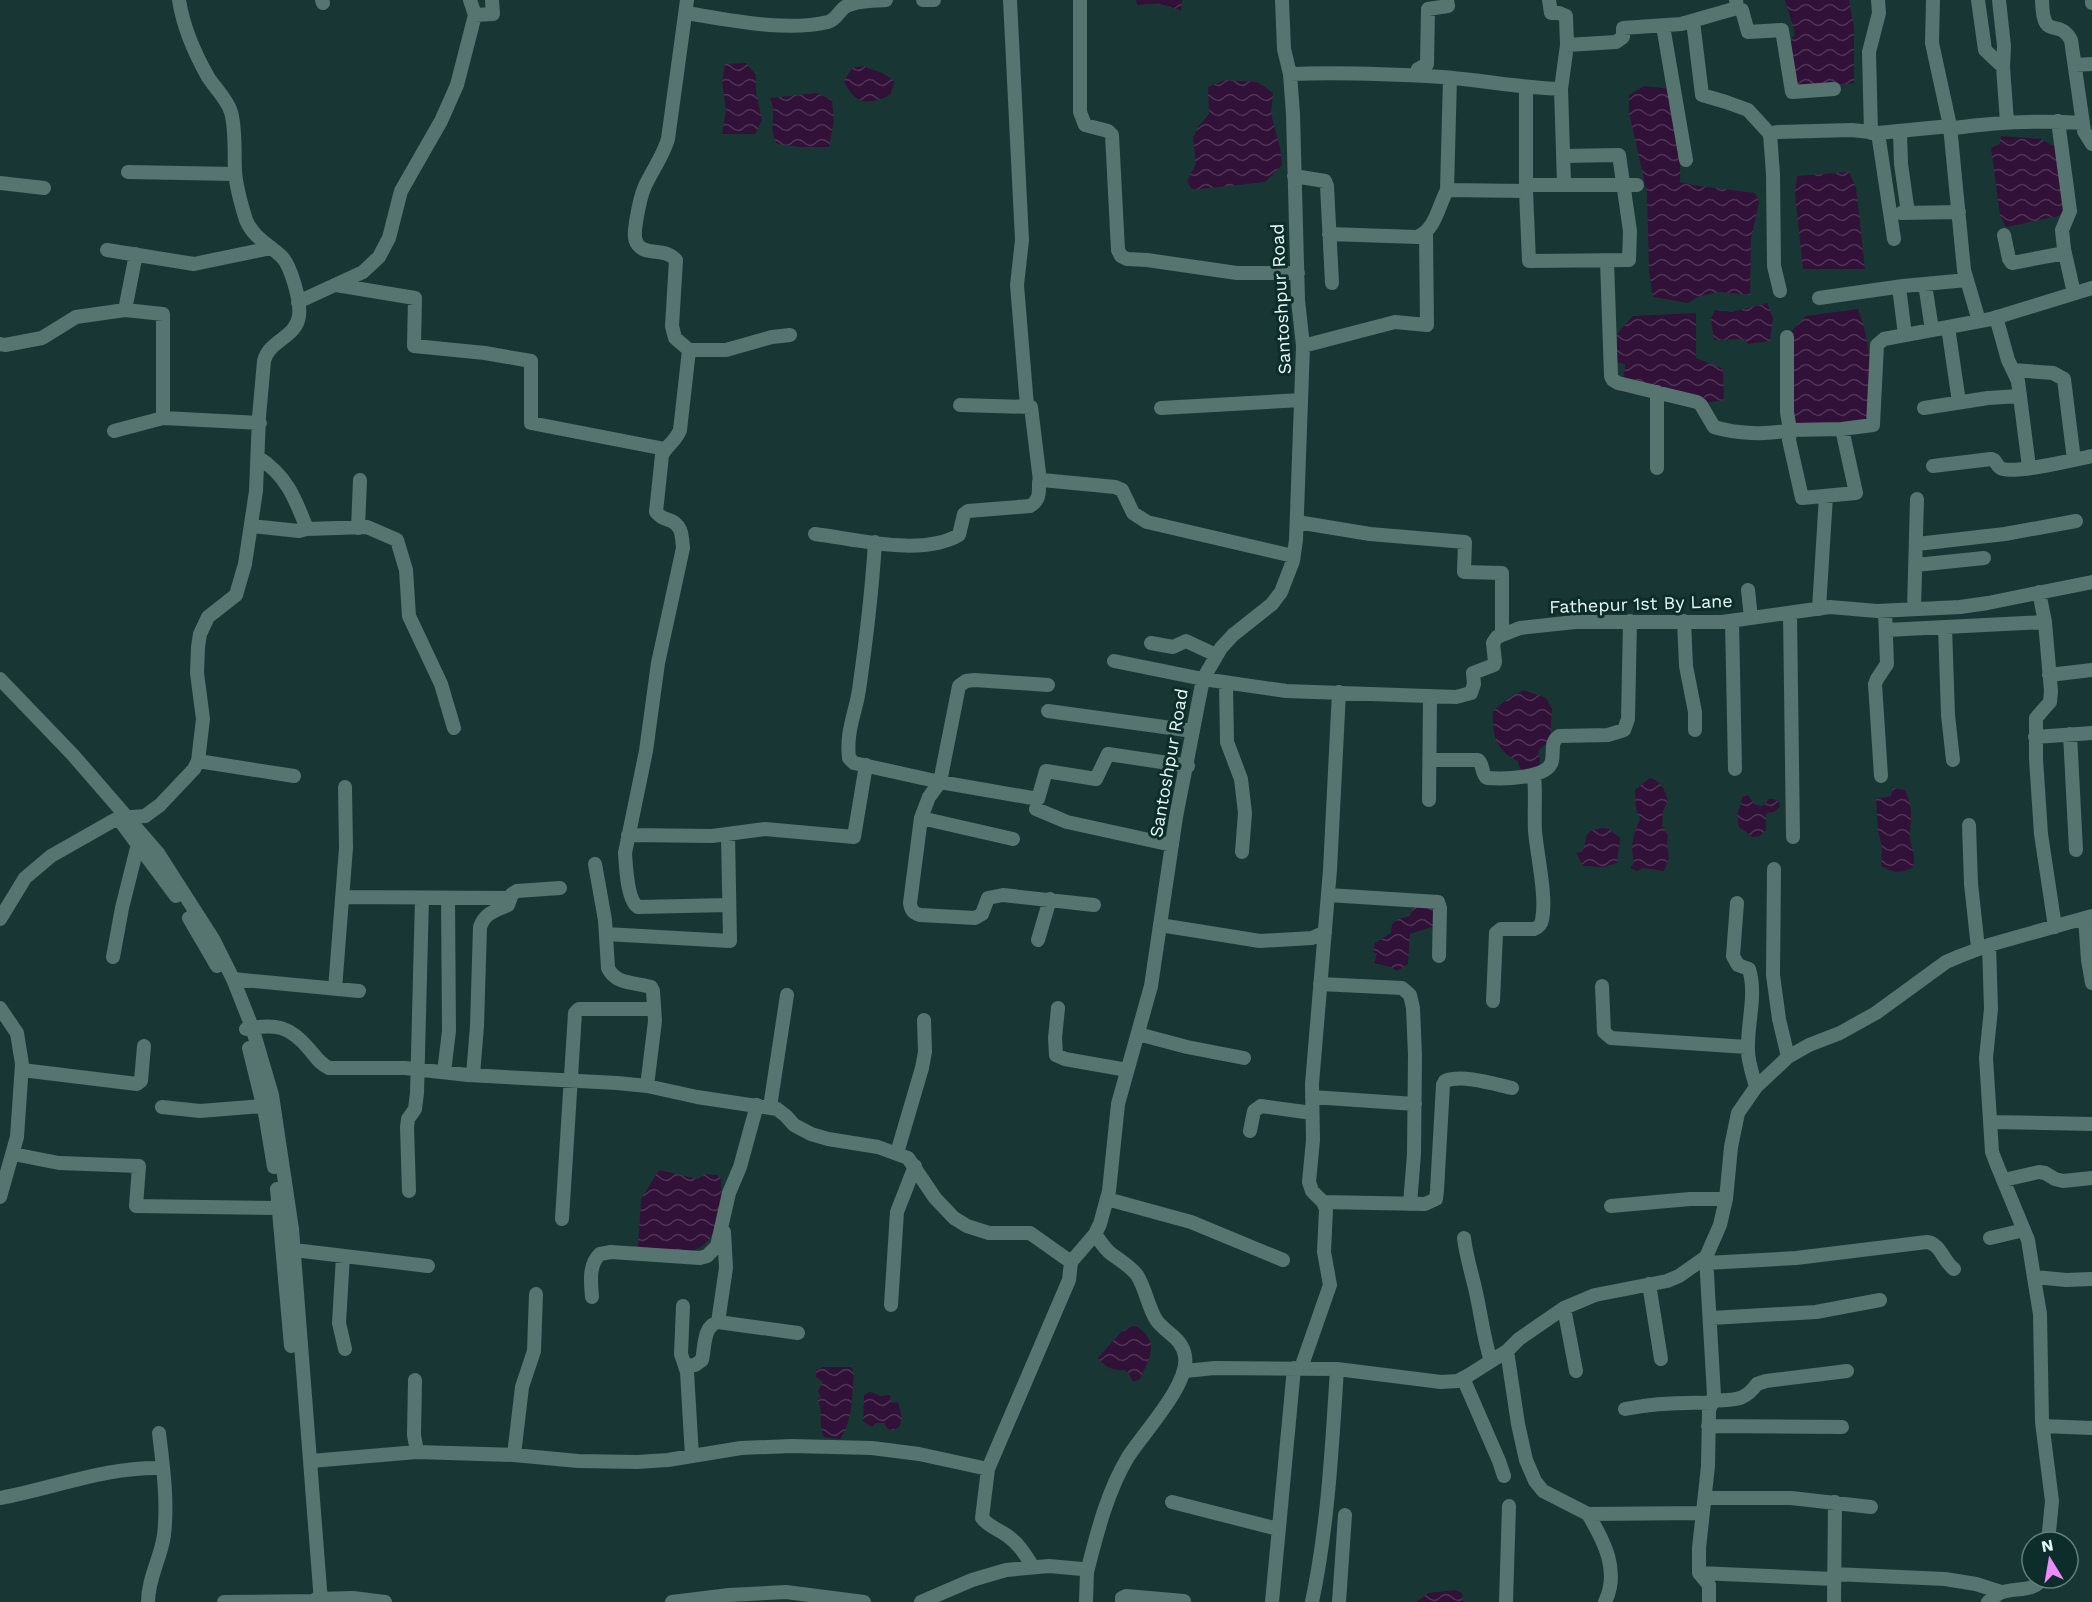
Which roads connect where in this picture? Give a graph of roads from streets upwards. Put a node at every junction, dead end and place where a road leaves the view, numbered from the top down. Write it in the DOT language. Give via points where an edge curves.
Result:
graph roads {
  1 [pos="179,0"];
  2 [pos="470,0"];
  3 [pos="492,0"];
  4 [pos="886,0"];
  5 [pos="923,0"];
  6 [pos="934,0"];
  7 [pos="1010,0"];
  8 [pos="1080,0"];
  9 [pos="1282,0"];
  10 [pos="1448,0"];
  11 [pos="1549,0"];
  12 [pos="1878,0"];
  13 [pos="1933,0"];
  14 [pos="1978,0"];
  15 [pos="1999,0"];
  16 [pos="2042,0"];
  17 [pos="844,3"];
  18 [pos="1736,4"];
  19 [pos="687,6"];
  20 [pos="475,15"];
  21 [pos="1693,21"];
  22 [pos="1663,26"];
  23 [pos="1567,45"];
  24 [pos="2092,64"];
  25 [pos="2075,65"];
  26 [pos="2003,67"];
  27 [pos="1290,74"];
  28 [pos="1419,76"];
  29 [pos="1450,78"];
  30 [pos="1526,88"];
  31 [pos="1561,89"];
  32 [pos="1834,89"];
  33 [pos="2007,122"];
  34 [pos="2058,122"];
  35 [pos="2083,123"];
  36 [pos="1950,126"];
  37 [pos="1900,132"];
  38 [pos="1875,133"];
  39 [pos="1770,134"];
  40 [pos="2092,144"];
  41 [pos="1563,156"];
  42 [pos="1686,160"];
  43 [pos="128,172"];
  44 [pos="235,174"];
  45 [pos="1294,176"];
  46 [pos="0,183"];
  47 [pos="1564,184"];
  48 [pos="1630,185"];
  49 [pos="44,188"];
  50 [pos="1526,188"];
  51 [pos="1447,190"];
  52 [pos="1959,212"];
  53 [pos="1890,213"];
  54 [pos="1908,213"];
  55 [pos="1426,233"];
  56 [pos="1329,234"];
  57 [pos="2004,235"];
  58 [pos="1894,239"];
  59 [pos="271,248"];
  60 [pos="107,250"];
  61 [pos="2065,253"];
  62 [pos="136,254"];
  63 [pos="1607,261"];
  64 [pos="1298,273"];
  65 [pos="1967,280"];
  66 [pos="1332,283"];
  67 [pos="1925,284"];
  68 [pos="336,285"];
  69 [pos="1899,287"];
  70 [pos="2092,288"];
  71 [pos="1780,291"];
  72 [pos="2074,293"];
  73 [pos="1820,298"];
  74 [pos="298,302"];
  75 [pos="125,310"];
  76 [pos="1996,317"];
  77 [pos="1979,321"];
  78 [pos="1948,327"];
  79 [pos="1932,330"];
  80 [pos="790,335"];
  81 [pos="1905,335"];
  82 [pos="1787,337"];
  83 [pos="0,344"];
  84 [pos="1303,346"];
  85 [pos="689,350"];
  86 [pos="2013,370"];
  87 [pos="1657,392"];
  88 [pos="2020,396"];
  89 [pos="1301,400"];
  90 [pos="1959,402"];
  91 [pos="960,405"];
  92 [pos="1027,405"];
  93 [pos="1161,408"];
  94 [pos="1924,408"];
  95 [pos="163,418"];
  96 [pos="260,423"];
  97 [pos="1842,429"];
  98 [pos="1790,430"];
  99 [pos="114,431"];
  100 [pos="665,449"];
  101 [pos="2092,456"];
  102 [pos="258,457"];
  103 [pos="2074,460"];
  104 [pos="1933,466"];
  105 [pos="2029,467"];
  106 [pos="1657,468"];
  107 [pos="360,480"];
  108 [pos="1040,481"];
  109 [pos="1826,496"];
  110 [pos="1917,499"];
  111 [pos="2076,521"];
  112 [pos="1297,522"];
  113 [pos="252,526"];
  114 [pos="358,528"];
  115 [pos="307,529"];
  116 [pos="815,534"];
  117 [pos="875,542"];
  118 [pos="1917,544"];
  119 [pos="1293,556"];
  120 [pos="1984,558"];
  121 [pos="1916,566"];
  122 [pos="2092,582"];
  123 [pos="1748,590"];
  124 [pos="2039,592"];
  125 [pos="1819,609"];
  126 [pos="1914,609"];
  127 [pos="1885,611"];
  128 [pos="1790,613"];
  129 [pos="1751,618"];
  130 [pos="1630,621"];
  131 [pos="1684,621"];
  132 [pos="1732,621"];
  133 [pos="2045,622"];
  134 [pos="1945,627"];
  135 [pos="1887,630"];
  136 [pos="1502,634"];
  137 [pos="1151,643"];
  138 [pos="1216,655"];
  139 [pos="1114,661"];
  140 [pos="2092,670"];
  141 [pos="2049,675"];
  142 [pos="0,679"];
  143 [pos="1203,679"];
  144 [pos="1226,683"];
  145 [pos="1048,685"];
  146 [pos="0,688"];
  147 [pos="1339,692"];
  148 [pos="1430,696"];
  149 [pos="1048,711"];
  150 [pos="454,728"];
  151 [pos="1695,730"];
  152 [pos="1193,731"];
  153 [pos="2092,733"];
  154 [pos="2070,734"];
  155 [pos="2035,737"];
  156 [pos="1430,760"];
  157 [pos="1953,760"];
  158 [pos="198,761"];
  159 [pos="866,765"];
  160 [pos="1188,766"];
  161 [pos="1735,769"];
  162 [pos="1534,775"];
  163 [pos="294,776"];
  164 [pos="1881,776"];
  165 [pos="940,782"];
  166 [pos="345,787"];
  167 [pos="1429,800"];
  168 [pos="1036,809"];
  169 [pos="123,818"];
  170 [pos="921,818"];
  171 [pos="1969,825"];
  172 [pos="728,834"];
  173 [pos="628,835"];
  174 [pos="1793,837"];
  175 [pos="1013,839"];
  176 [pos="138,844"];
  177 [pos="1172,845"];
  178 [pos="2076,850"];
  179 [pos="1242,852"];
  180 [pos="595,864"];
  181 [pos="1774,869"];
  182 [pos="560,888"];
  183 [pos="1328,895"];
  184 [pos="342,897"];
  185 [pos="422,898"];
  186 [pos="448,898"];
  187 [pos="510,898"];
  188 [pos="1050,899"];
  189 [pos="1737,903"];
  190 [pos="729,904"];
  191 [pos="1094,905"];
  192 [pos="2089,917"];
  193 [pos="0,919"];
  194 [pos="1160,925"];
  195 [pos="2055,927"];
  196 [pos="1324,932"];
  197 [pos="606,934"];
  198 [pos="1038,940"];
  199 [pos="1983,947"];
  200 [pos="1439,956"];
  201 [pos="113,957"];
  202 [pos="1749,969"];
  203 [pos="1773,971"];
  204 [pos="233,980"];
  205 [pos="2092,983"];
  206 [pos="1320,984"];
  207 [pos="1602,986"];
  208 [pos="335,989"];
  209 [pos="359,991"];
  210 [pos="787,995"];
  211 [pos="1493,1001"];
  212 [pos="0,1008"];
  213 [pos="1058,1008"];
  214 [pos="654,1009"];
  215 [pos="924,1020"];
  216 [pos="248,1028"];
  217 [pos="1138,1034"];
  218 [pos="144,1046"];
  219 [pos="1747,1047"];
  220 [pos="1244,1058"];
  221 [pos="1788,1058"];
  222 [pos="416,1068"];
  223 [pos="22,1070"];
  224 [pos="1126,1070"];
  225 [pos="444,1072"];
  226 [pos="473,1075"];
  227 [pos="571,1080"];
  228 [pos="647,1086"];
  229 [pos="1756,1087"];
  230 [pos="1512,1088"];
  231 [pos="1312,1097"];
  232 [pos="1415,1104"];
  233 [pos="263,1106"];
  234 [pos="764,1106"];
  235 [pos="162,1107"];
  236 [pos="1312,1113"];
  237 [pos="1990,1122"];
  238 [pos="2092,1124"];
  239 [pos="1250,1131"];
  240 [pos="897,1152"];
  241 [pos="13,1154"];
  242 [pos="915,1166"];
  243 [pos="2092,1178"];
  244 [pos="2004,1180"];
  245 [pos="409,1191"];
  246 [pos="0,1197"];
  247 [pos="1107,1199"];
  248 [pos="1726,1199"];
  249 [pos="1323,1202"];
  250 [pos="1410,1204"];
  251 [pos="1611,1206"];
  252 [pos="280,1208"];
  253 [pos="562,1220"];
  254 [pos="724,1221"];
  255 [pos="2024,1230"];
  256 [pos="1095,1234"];
  257 [pos="1464,1238"];
  258 [pos="1990,1238"];
  259 [pos="294,1250"];
  260 [pos="343,1256"];
  261 [pos="1282,1260"];
  262 [pos="1706,1260"];
  263 [pos="1071,1262"];
  264 [pos="428,1266"];
  265 [pos="1954,1269"];
  266 [pos="2035,1277"];
  267 [pos="2092,1279"];
  268 [pos="1649,1284"];
  269 [pos="536,1294"];
  270 [pos="592,1297"];
  271 [pos="1880,1300"];
  272 [pos="891,1305"];
  273 [pos="683,1306"];
  274 [pos="1564,1308"];
  275 [pos="1711,1318"];
  276 [pos="718,1322"];
  277 [pos="798,1334"];
  278 [pos="345,1349"];
  279 [pos="1507,1351"];
  280 [pos="1662,1359"];
  281 [pos="1491,1361"];
  282 [pos="685,1366"];
  283 [pos="1298,1368"];
  284 [pos="1337,1369"];
  285 [pos="1185,1371"];
  286 [pos="1576,1371"];
  287 [pos="1847,1371"];
  288 [pos="1463,1378"];
  289 [pos="415,1380"];
  290 [pos="1713,1402"];
  291 [pos="1625,1409"];
  292 [pos="1708,1426"];
  293 [pos="2043,1426"];
  294 [pos="1842,1427"];
  295 [pos="2092,1428"];
  296 [pos="159,1433"];
  297 [pos="417,1452"];
  298 [pos="514,1455"];
  299 [pos="692,1456"];
  300 [pos="311,1461"];
  301 [pos="163,1468"];
  302 [pos="988,1469"];
  303 [pos="1504,1476"];
  304 [pos="0,1498"];
  305 [pos="1705,1498"];
  306 [pos="1172,1502"];
  307 [pos="1835,1502"];
  308 [pos="1509,1506"];
  309 [pos="1870,1507"];
  310 [pos="1702,1512"];
  311 [pos="1588,1514"];
  312 [pos="1346,1515"];
  313 [pos="1278,1529"];
  314 [pos="2049,1530"];
  315 [pos="1033,1567"];
  316 [pos="1087,1572"];
  317 [pos="1699,1573"];
  318 [pos="1834,1576"];
  319 [pos="2020,1589"];
  320 [pos="2001,1592"];
  321 [pos="952,1596"];
  322 [pos="718,1599"];
  323 [pos="318,1601"];
  324 [pos="1184,1601"];
  325 [pos="148,1602"];
  326 [pos="224,1602"];
  327 [pos="385,1602"];
  328 [pos="672,1602"];
  329 [pos="864,1602"];
  330 [pos="921,1602"];
  331 [pos="1086,1602"];
  332 [pos="1122,1602"];
  333 [pos="1272,1602"];
  334 [pos="1312,1602"];
  335 [pos="1339,1602"];
  336 [pos="1506,1602"];
  337 [pos="1605,1602"];
  338 [pos="1709,1602"];
  339 [pos="1834,1602"];
  340 [pos="1988,1602"];
  1 -- 44 [label="street" via="200,60 231,112"];
  2 -- 20 [label="street"];
  3 -- 20 [label="street" via="493,14"];
  4 -- 17 [label="street"];
  5 -- 6 [label="street"];
  7 -- 92 [label="street" via="1022,240 1017,285"];
  8 -- 64 [label="street" via="1080,112 1085,125 1112,135 1121,256 1237,273"];
  9 -- 27 [label="street, Santoshpur Road" via="1284,48"];
  10 -- 28 [label="street" via="1448,6 1428,9 1426,64 1418,69"];
  11 -- 23 [label="street" via="1551,13 1566,16"];
  12 -- 38 [label="street" via="1880,13 1869,52"];
  13 -- 36 [label="street" via="1932,43"];
  14 -- 26 [label="street" via="1985,50"];
  15 -- 26 [label="street"];
  16 -- 25 [label="street" via="2042,19 2067,33"];
  17 -- 19 [label="street" via="832,21 816,24 741,22"];
  18 -- 21 [label="street"];
  18 -- 32 [label="street" via="1742,10 1748,32 1782,30 1792,92"];
  19 -- 85 [label="street" via="668,139 639,205 635,240 644,250 665,252 676,260 672,326 675,338"];
  20 -- 68 [label="street" via="457,85 401,190 380,258 363,272"];
  21 -- 22 [label="street"];
  21 -- 39 [label="street" via="1702,95 1748,110"];
  22 -- 23 [label="street" via="1623,28 1623,37 1616,42"];
  22 -- 42 [label="street"];
  23 -- 31 [label="street"];
  24 -- 25 [label="street"];
  25 -- 35 [label="street"];
  26 -- 33 [label="street"];
  27 -- 28 [label="street"];
  27 -- 45 [label="street, Santoshpur Road"];
  28 -- 29 [label="street"];
  29 -- 30 [label="street"];
  29 -- 51 [label="street"];
  30 -- 31 [label="street"];
  30 -- 50 [label="street"];
  31 -- 41 [label="street"];
  33 -- 34 [label="street"];
  33 -- 36 [label="street"];
  34 -- 35 [label="street"];
  34 -- 61 [label="street" via="2070,211 2062,230"];
  35 -- 40 [label="street"];
  36 -- 37 [label="street"];
  36 -- 52 [label="street"];
  37 -- 38 [label="street"];
  37 -- 54 [label="street"];
  38 -- 39 [label="street" via="1852,130"];
  38 -- 53 [label="street"];
  39 -- 71 [label="street" via="1774,266"];
  41 -- 47 [label="street"];
  41 -- 48 [label="street" via="1619,155"];
  43 -- 44 [label="street"];
  44 -- 59 [label="street" via="247,221"];
  45 -- 56 [label="street" via="1325,182"];
  45 -- 64 [label="street, Santoshpur Road"];
  46 -- 49 [label="street"];
  47 -- 48 [label="street"];
  47 -- 50 [label="street"];
  48 -- 63 [label="street" via="1629,260"];
  50 -- 51 [label="street"];
  50 -- 63 [label="street" via="1529,261"];
  51 -- 55 [label="street" via="1434,224"];
  52 -- 54 [label="street"];
  52 -- 65 [label="street"];
  53 -- 54 [label="street"];
  53 -- 58 [label="street"];
  55 -- 56 [label="street" via="1404,238"];
  55 -- 84 [label="street" via="1427,325 1395,322"];
  56 -- 66 [label="street"];
  57 -- 61 [label="street" via="2012,263"];
  59 -- 62 [label="street" via="194,264"];
  59 -- 74 [label="street" via="286,262"];
  60 -- 62 [label="street"];
  61 -- 72 [label="street"];
  62 -- 75 [label="street"];
  63 -- 87 [label="street" via="1611,376 1618,383"];
  64 -- 84 [label="street, Santoshpur Road"];
  65 -- 67 [label="street"];
  65 -- 77 [label="street"];
  67 -- 69 [label="street"];
  67 -- 79 [label="street"];
  68 -- 74 [label="street"];
  68 -- 100 [label="street" via="415,298 414,346 531,361 531,423"];
  69 -- 73 [label="street"];
  69 -- 81 [label="street"];
  70 -- 72 [label="street"];
  72 -- 76 [label="street"];
  74 -- 96 [label="street" via="299,318 294,329 266,353"];
  75 -- 83 [label="street" via="76,316 42,338"];
  75 -- 95 [label="street" via="163,314"];
  76 -- 77 [label="street"];
  76 -- 86 [label="street"];
  77 -- 78 [label="street"];
  78 -- 79 [label="street"];
  78 -- 90 [label="street"];
  79 -- 81 [label="street"];
  80 -- 85 [label="street" via="726,350"];
  81 -- 97 [label="street" via="1884,339 1877,345 1873,425"];
  82 -- 98 [label="street"];
  84 -- 89 [label="street, Santoshpur Road"];
  85 -- 100 [label="street" via="680,430"];
  86 -- 88 [label="street"];
  86 -- 103 [label="street" via="2053,373 2064,379"];
  87 -- 98 [label="street" via="1697,402 1714,427 1773,434"];
  87 -- 106 [label="street"];
  88 -- 90 [label="street"];
  88 -- 105 [label="street"];
  89 -- 93 [label="street"];
  89 -- 112 [label="street, Santoshpur Road"];
  90 -- 94 [label="street"];
  91 -- 92 [label="street"];
  92 -- 108 [label="street" via="1032,411"];
  95 -- 96 [label="street"];
  95 -- 99 [label="street"];
  96 -- 102 [label="street"];
  97 -- 98 [label="street"];
  97 -- 109 [label="street" via="1856,493"];
  98 -- 109 [label="street" via="1802,498"];
  100 -- 173 [label="street" via="656,512 677,525 683,548"];
  101 -- 103 [label="street"];
  102 -- 113 [label="street"];
  102 -- 115 [label="street" via="283,478"];
  103 -- 105 [label="street"];
  104 -- 105 [label="street" via="1991,459 2004,470"];
  107 -- 114 [label="street"];
  108 -- 117 [label="street" via="1036,503 968,511 961,532 953,538 920,546"];
  108 -- 119 [label="street" via="1115,487 1122,490 1133,513 1147,522"];
  109 -- 125 [label="street"];
  110 -- 118 [label="street"];
  111 -- 118 [label="street" via="1994,536"];
  112 -- 119 [label="street, Santoshpur Road"];
  112 -- 136 [label="street" via="1370,534 1464,542 1464,572 1502,573"];
  113 -- 115 [label="street"];
  113 -- 158 [label="street" via="236,595 208,617 200,634 197,673 203,719"];
  114 -- 115 [label="street"];
  114 -- 150 [label="street" via="366,527 397,540 406,570 409,616 441,684"];
  116 -- 117 [label="street"];
  117 -- 159 [label="street" via="858,698 848,750 854,763"];
  118 -- 121 [label="street"];
  119 -- 138 [label="street, Santoshpur Road" via="1281,592 1272,604 1233,635"];
  120 -- 121 [label="street"];
  121 -- 126 [label="street"];
  122 -- 124 [label="street, Fathepur 1st By Lane"];
  123 -- 129 [label="street"];
  124 -- 126 [label="street, Fathepur 1st By Lane" via="1970,606"];
  124 -- 133 [label="street"];
  125 -- 127 [label="street, Fathepur 1st By Lane"];
  125 -- 128 [label="street, Fathepur 1st By Lane"];
  126 -- 127 [label="street, Fathepur 1st By Lane"];
  127 -- 135 [label="street"];
  128 -- 129 [label="street, Fathepur 1st By Lane"];
  128 -- 174 [label="street"];
  129 -- 132 [label="street, Fathepur 1st By Lane"];
  130 -- 131 [label="street, Fathepur 1st By Lane"];
  130 -- 136 [label="street, Fathepur 1st By Lane" via="1575,622 1520,628"];
  130 -- 162 [label="street" via="1628,719 1624,730 1608,735 1559,736 1553,744 1549,767"];
  131 -- 132 [label="street, Fathepur 1st By Lane"];
  131 -- 151 [label="street"];
  132 -- 161 [label="street"];
  133 -- 134 [label="street"];
  133 -- 141 [label="street"];
  134 -- 135 [label="street"];
  134 -- 157 [label="street"];
  135 -- 164 [label="street" via="1887,664 1875,684"];
  136 -- 148 [label="street" via="1493,643 1496,662 1473,673 1471,693"];
  137 -- 138 [label="street" via="1173,647 1186,641"];
  138 -- 143 [label="street, Santoshpur Road"];
  139 -- 143 [label="street"];
  140 -- 141 [label="street"];
  141 -- 155 [label="street" via="2050,702 2036,718"];
  142 -- 169 [label="street" via="73,755"];
  143 -- 144 [label="street"];
  143 -- 152 [label="street, Santoshpur Road"];
  144 -- 147 [label="street" via="1286,691"];
  144 -- 179 [label="street" via="1227,742 1241,780 1245,813"];
  145 -- 165 [label="street" via="975,680 962,683"];
  146 -- 169 [label="street"];
  147 -- 148 [label="street"];
  147 -- 183 [label="street"];
  148 -- 156 [label="street"];
  149 -- 152 [label="street"];
  152 -- 160 [label="street, Santoshpur Road"];
  153 -- 154 [label="street"];
  154 -- 155 [label="street"];
  154 -- 178 [label="street"];
  155 -- 195 [label="street" via="2042,834"];
  156 -- 162 [label="street" via="1478,760 1485,777 1491,778"];
  156 -- 167 [label="street"];
  158 -- 163 [label="street"];
  158 -- 169 [label="street" via="160,805 145,816"];
  159 -- 165 [label="street"];
  159 -- 172 [label="street" via="854,837 765,829"];
  160 -- 165 [label="street" via="1108,754 1096,779 1046,771 1038,799"];
  160 -- 177 [label="street, Santoshpur Road"];
  162 -- 211 [label="street" via="1542,922 1534,929 1501,929 1496,933"];
  165 -- 170 [label="street"];
  166 -- 184 [label="street"];
  168 -- 177 [label="street" via="1067,822"];
  169 -- 176 [label="street"];
  169 -- 193 [label="street" via="51,856 25,878"];
  169 -- 204 [label="street" via="158,853 174,876"];
  170 -- 175 [label="street"];
  170 -- 188 [label="street" via="910,903 915,913 975,918 982,914 985,902 992,896"];
  171 -- 199 [label="street" via="1971,884"];
  172 -- 173 [label="street"];
  172 -- 190 [label="street"];
  173 -- 190 [label="street" via="626,865 634,904 638,907"];
  176 -- 201 [label="street"];
  176 -- 216 [label="street" via="172,890 212,956"];
  177 -- 194 [label="street, Santoshpur Road"];
  180 -- 197 [label="street"];
  181 -- 203 [label="street"];
  182 -- 187 [label="street" via="517,891"];
  183 -- 196 [label="street"];
  183 -- 200 [label="street" via="1438,902"];
  184 -- 185 [label="street"];
  184 -- 208 [label="street"];
  185 -- 186 [label="street"];
  185 -- 222 [label="street"];
  186 -- 187 [label="street"];
  186 -- 225 [label="street" via="449,1031"];
  187 -- 226 [label="street" via="508,904 487,915 480,927"];
  188 -- 191 [label="street"];
  188 -- 198 [label="street"];
  189 -- 202 [label="street" via="1733,956 1738,965"];
  190 -- 197 [label="street" via="730,941"];
  192 -- 195 [label="street"];
  192 -- 205 [label="street"];
  194 -- 196 [label="street" via="1260,941 1311,938"];
  194 -- 217 [label="street, Santoshpur Road" via="1151,986"];
  195 -- 199 [label="street"];
  196 -- 206 [label="street"];
  197 -- 214 [label="street" via="611,975 651,987"];
  199 -- 221 [label="street" via="1946,962 1876,1013"];
  199 -- 237 [label="street" via="1991,1009 1986,1058"];
  202 -- 203 [label="street"];
  202 -- 219 [label="street" via="1752,1002"];
  203 -- 221 [label="street"];
  204 -- 208 [label="street"];
  204 -- 216 [label="street"];
  206 -- 231 [label="street"];
  206 -- 232 [label="street" via="1407,990 1413,1008"];
  207 -- 219 [label="street" via="1604,1032 1611,1038"];
  208 -- 209 [label="street"];
  210 -- 234 [label="street"];
  212 -- 223 [label="street" via="17,1033"];
  213 -- 224 [label="street" via="1056,1055"];
  214 -- 227 [label="street" via="587,1009 575,1013"];
  214 -- 228 [label="street"];
  215 -- 240 [label="street" via="922,1068"];
  216 -- 222 [label="street" via="291,1031 322,1065 330,1068"];
  216 -- 233 [label="street"];
  216 -- 259 [label="street" via="272,1095"];
  217 -- 220 [label="street"];
  217 -- 224 [label="street, Santoshpur Road"];
  218 -- 223 [label="street" via="141,1081 133,1084"];
  219 -- 229 [label="street"];
  221 -- 229 [label="street"];
  222 -- 225 [label="street"];
  222 -- 245 [label="street" via="415,1109 408,1119 406,1137"];
  223 -- 241 [label="street"];
  224 -- 247 [label="street, Santoshpur Road"];
  225 -- 226 [label="street"];
  226 -- 227 [label="street"];
  227 -- 228 [label="street"];
  227 -- 253 [label="street"];
  228 -- 234 [label="street"];
  229 -- 248 [label="street" via="1738,1113"];
  230 -- 250 [label="street" via="1457,1079 1445,1081 1436,1199"];
  231 -- 232 [label="street"];
  231 -- 236 [label="street"];
  232 -- 250 [label="street"];
  233 -- 235 [label="street" via="200,1111"];
  233 -- 252 [label="street"];
  234 -- 240 [label="street" via="777,1109 811,1134"];
  234 -- 254 [label="street" via="729,1193"];
  236 -- 239 [label="street" via="1261,1106 1254,1112"];
  236 -- 249 [label="street" via="1309,1182"];
  237 -- 238 [label="street"];
  237 -- 244 [label="street" via="1992,1152"];
  240 -- 242 [label="street"];
  241 -- 246 [label="street"];
  241 -- 252 [label="street" via="59,1163 139,1166 136,1206"];
  242 -- 263 [label="street" via="954,1218 989,1233 1030,1233"];
  242 -- 272 [label="street" via="897,1212"];
  243 -- 244 [label="street" via="2063,1181 2038,1172"];
  244 -- 255 [label="street"];
  247 -- 256 [label="street, Santoshpur Road"];
  247 -- 261 [label="street" via="1191,1221"];
  248 -- 251 [label="street"];
  248 -- 262 [label="street"];
  249 -- 250 [label="street"];
  249 -- 283 [label="street" via="1324,1252 1330,1285"];
  252 -- 323 [label="street" via="296,1406"];
  254 -- 270 [label="street" via="717,1246 700,1258 600,1254 590,1276"];
  254 -- 276 [label="street" via="726,1268"];
  255 -- 258 [label="street"];
  255 -- 266 [label="street"];
  256 -- 263 [label="street"];
  256 -- 285 [label="street" via="1138,1277 1155,1318 1182,1346"];
  257 -- 281 [label="street"];
  259 -- 260 [label="street"];
  259 -- 300 [label="street"];
  260 -- 264 [label="street"];
  260 -- 278 [label="street" via="339,1323"];
  262 -- 265 [label="street" via="1796,1258 1926,1242 1937,1246"];
  262 -- 268 [label="street" via="1678,1276"];
  262 -- 275 [label="street"];
  263 -- 302 [label="street" via="1069,1280"];
  266 -- 267 [label="street"];
  266 -- 293 [label="street" via="2040,1314"];
  268 -- 274 [label="street" via="1595,1295"];
  268 -- 280 [label="street"];
  269 -- 298 [label="street" via="534,1351 522,1387"];
  271 -- 275 [label="street" via="1816,1312"];
  273 -- 282 [label="street" via="681,1344"];
  274 -- 279 [label="street"];
  274 -- 286 [label="street"];
  275 -- 290 [label="street"];
  276 -- 277 [label="street"];
  276 -- 282 [label="street" via="709,1326 702,1360"];
  279 -- 281 [label="street"];
  279 -- 311 [label="street" via="1518,1424 1535,1481 1543,1491"];
  281 -- 288 [label="street"];
  282 -- 299 [label="street"];
  283 -- 284 [label="street"];
  283 -- 285 [label="street"];
  283 -- 313 [label="street"];
  284 -- 288 [label="street" via="1441,1382"];
  284 -- 334 [label="street" via="1319,1570"];
  285 -- 316 [label="street" via="1116,1479"];
  287 -- 290 [label="street" via="1757,1383 1741,1399"];
  288 -- 303 [label="street"];
  289 -- 297 [label="street"];
  290 -- 291 [label="street"];
  290 -- 292 [label="street"];
  292 -- 294 [label="street"];
  292 -- 305 [label="street"];
  293 -- 295 [label="street"];
  293 -- 314 [label="street" via="2052,1501"];
  296 -- 301 [label="street"];
  297 -- 298 [label="street"];
  297 -- 300 [label="street"];
  298 -- 299 [label="street" via="637,1462"];
  299 -- 302 [label="street" via="769,1446 872,1448"];
  300 -- 323 [label="street"];
  301 -- 304 [label="street" via="109,1472"];
  301 -- 325 [label="street" via="164,1537"];
  302 -- 315 [label="street" via="982,1518 1018,1545"];
  305 -- 307 [label="street"];
  305 -- 310 [label="street"];
  306 -- 313 [label="street"];
  307 -- 309 [label="street"];
  307 -- 318 [label="street"];
  308 -- 336 [label="street"];
  310 -- 311 [label="street"];
  310 -- 317 [label="street"];
  311 -- 337 [label="street" via="1605,1543 1608,1558 1610,1586"];
  312 -- 335 [label="street"];
  313 -- 333 [label="street"];
  315 -- 316 [label="street"];
  315 -- 321 [label="street" via="992,1573"];
  316 -- 331 [label="street"];
  317 -- 318 [label="street"];
  317 -- 338 [label="street" via="1709,1585"];
  318 -- 320 [label="street" via="1953,1580"];
  318 -- 339 [label="street"];
  319 -- 320 [label="street"];
  320 -- 340 [label="street"];
  321 -- 330 [label="street"];
  322 -- 328 [label="street"];
  322 -- 329 [label="street" via="786,1592"];
  323 -- 326 [label="street"];
  323 -- 327 [label="street" via="353,1598"];
  324 -- 332 [label="street" via="1126,1596"];
}
